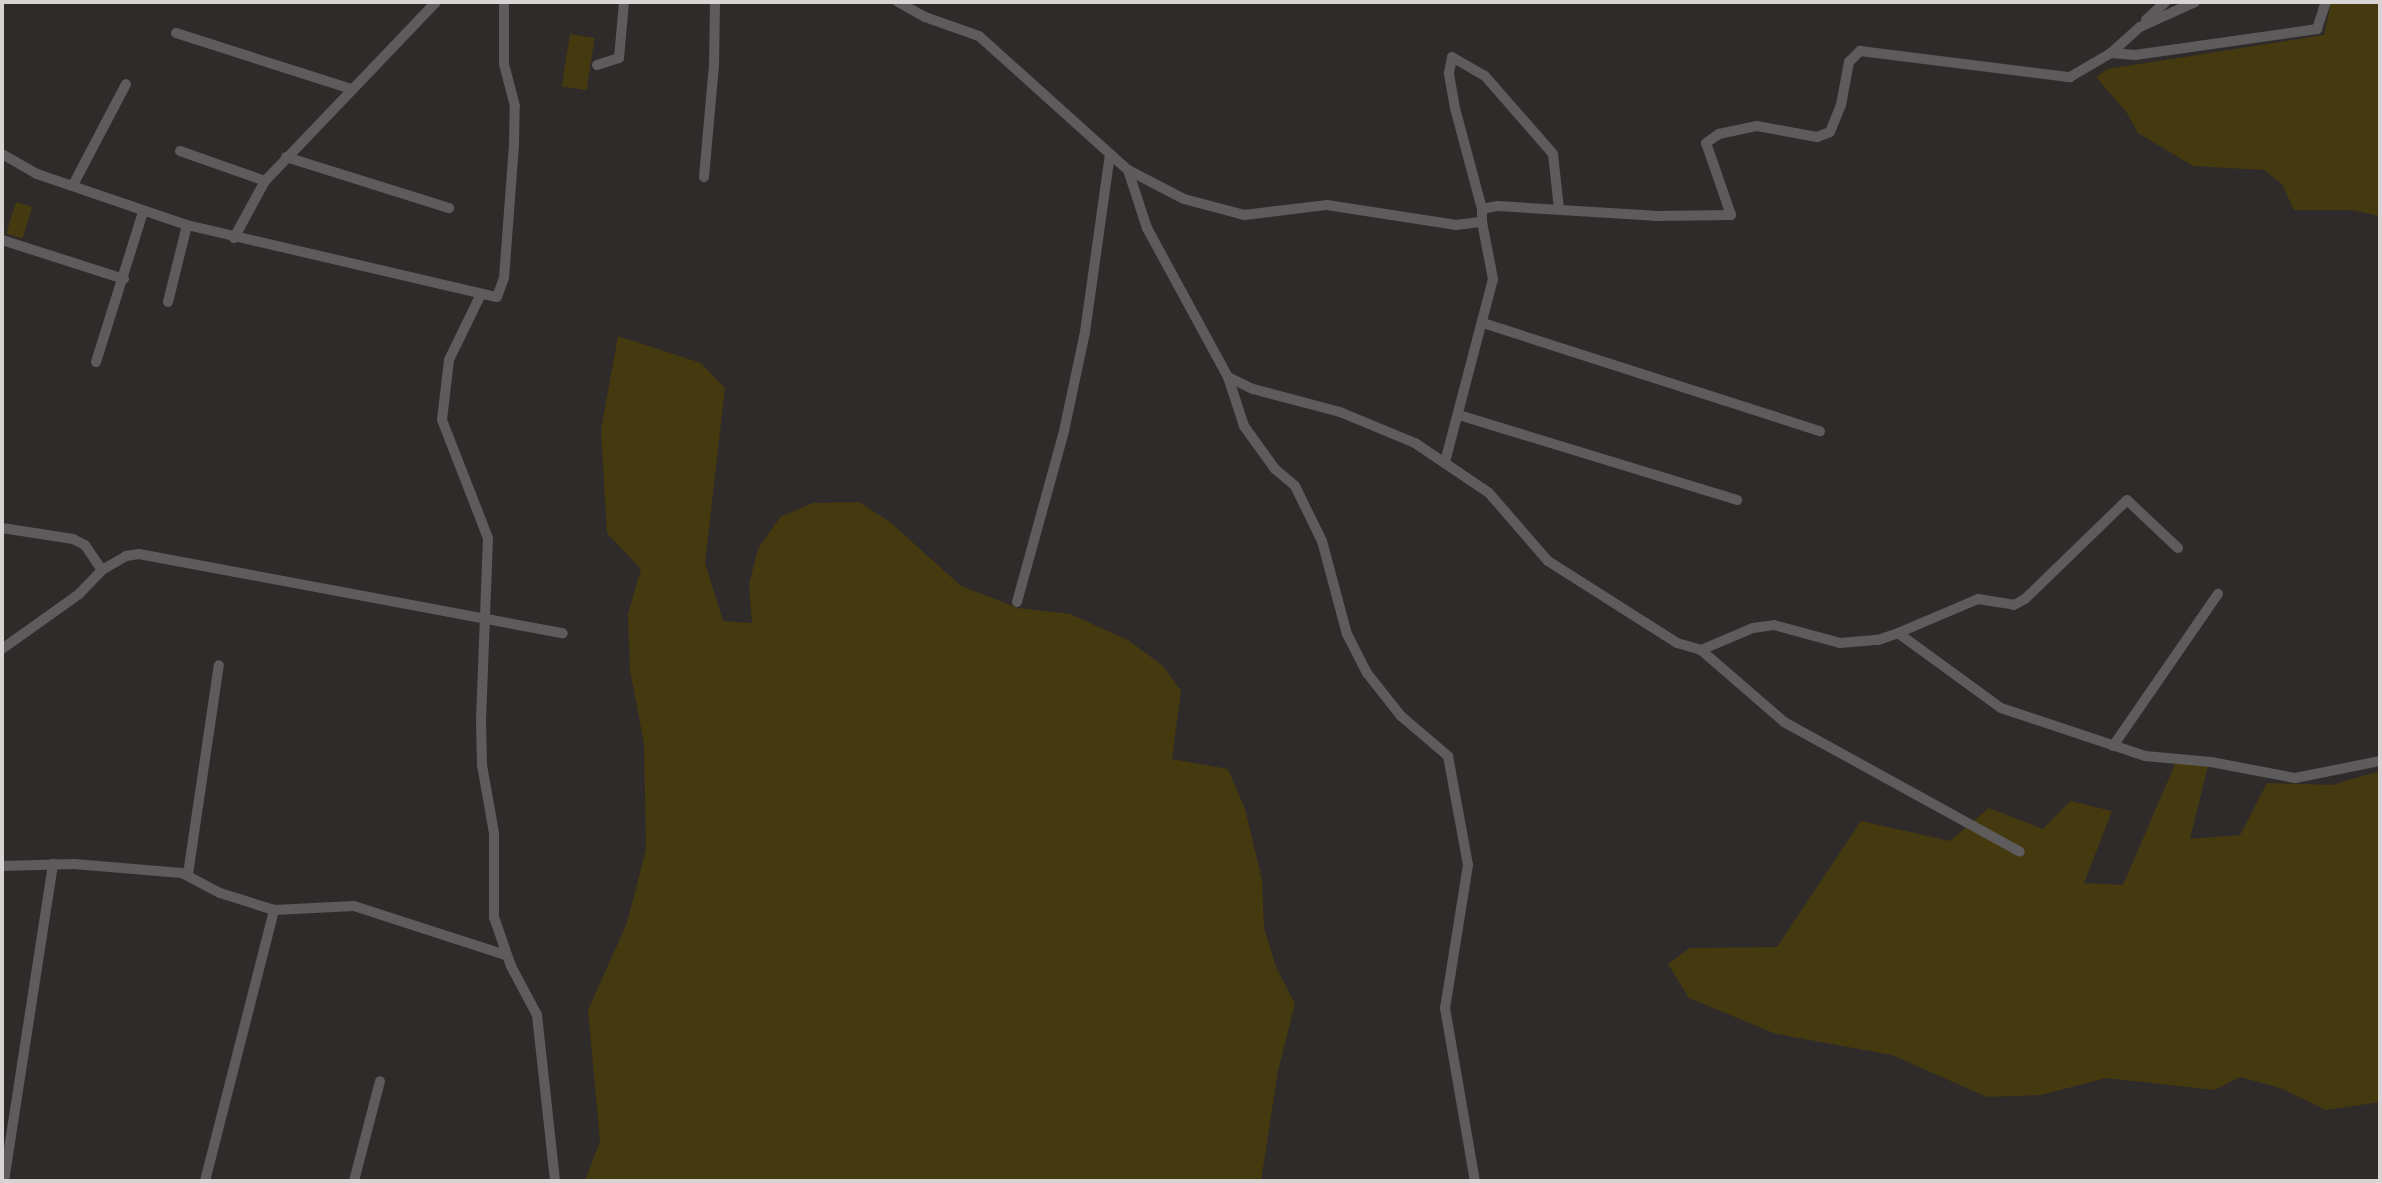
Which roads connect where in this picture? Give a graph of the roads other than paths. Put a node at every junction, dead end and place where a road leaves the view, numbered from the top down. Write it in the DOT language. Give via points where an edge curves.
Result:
graph roads {
  1 [pos="436,2"];
  2 [pos="504,2"];
  3 [pos="624,2"];
  4 [pos="715,2"];
  5 [pos="898,2"];
  6 [pos="2165,2"];
  7 [pos="2195,2"];
  8 [pos="2326,2"];
  9 [pos="2140,27"];
  10 [pos="176,33"];
  11 [pos="2111,53"];
  12 [pos="597,65"];
  13 [pos="126,84"];
  14 [pos="352,89"];
  15 [pos="180,151"];
  16 [pos="2,154"];
  17 [pos="1110,154"];
  18 [pos="286,157"];
  19 [pos="1128,170"];
  20 [pos="704,177"];
  21 [pos="265,181"];
  22 [pos="73,186"];
  23 [pos="449,208"];
  24 [pos="1482,209"];
  25 [pos="1559,209"];
  26 [pos="143,212"];
  27 [pos="1482,222"];
  28 [pos="187,225"];
  29 [pos="234,238"];
  30 [pos="2,240"];
  31 [pos="124,279"];
  32 [pos="481,294"];
  33 [pos="168,302"];
  34 [pos="1483,323"];
  35 [pos="96,362"];
  36 [pos="1228,377"];
  37 [pos="1459,415"];
  38 [pos="1820,431"];
  39 [pos="1445,462"];
  40 [pos="1737,500"];
  41 [pos="2,528"];
  42 [pos="2178,548"];
  43 [pos="102,570"];
  44 [pos="2217,594"];
  45 [pos="1017,602"];
  46 [pos="484,621"];
  47 [pos="563,633"];
  48 [pos="1898,633"];
  49 [pos="2,649"];
  50 [pos="1701,650"];
  51 [pos="219,665"];
  52 [pos="2113,746"];
  53 [pos="2380,761"];
  54 [pos="2020,852"];
  55 [pos="52,864"];
  56 [pos="2,866"];
  57 [pos="188,874"];
  58 [pos="274,910"];
  59 [pos="506,955"];
  60 [pos="380,1081"];
  61 [pos="4,1181"];
  62 [pos="205,1181"];
  63 [pos="354,1181"];
  64 [pos="555,1181"];
  65 [pos="1475,1181"];
  1 -- 14 [label="street"];
  2 -- 32 [label="street" via="503,64 515,106 509,218 501,294 497,298"];
  3 -- 12 [label="street" via="619,58"];
  4 -- 20 [label="street"];
  5 -- 17 [label="street" via="925,18 979,36"];
  6 -- 9 [label="street"];
  7 -- 9 [label="street"];
  8 -- 11 [label="street" via="2317,29 2120,57"];
  9 -- 11 [label="street"];
  10 -- 14 [label="street"];
  11 -- 25 [label="street" via="2070,77 2060,78 1860,51 1849,62 1841,105 1830,132 1817,137 1757,126 1737,128 1706,143 1731,215 1655,216"];
  13 -- 22 [label="street"];
  14 -- 18 [label="street"];
  15 -- 21 [label="street"];
  16 -- 22 [label="street" via="37,174"];
  17 -- 19 [label="street"];
  17 -- 45 [label="street" via="1085,332 1064,431"];
  18 -- 21 [label="street"];
  18 -- 23 [label="street"];
  19 -- 27 [label="street" via="1184,199 1244,215 1327,205 1456,225"];
  19 -- 36 [label="street" via="1170,275"];
  21 -- 29 [label="street"];
  22 -- 26 [label="street"];
  24 -- 25 [label="street"];
  24 -- 25 [label="street" via="1455,108 1449,73 1452,57 1485,76 1553,154"];
  24 -- 27 [label="street"];
  26 -- 28 [label="street"];
  26 -- 31 [label="street"];
  27 -- 34 [label="street" via="1493,279"];
  28 -- 29 [label="street"];
  28 -- 33 [label="street"];
  29 -- 32 [label="street"];
  30 -- 31 [label="street"];
  31 -- 35 [label="street"];
  32 -- 46 [label="street" via="449,360 442,420 488,538"];
  34 -- 37 [label="street"];
  34 -- 38 [label="street"];
  36 -- 39 [label="street" via="1273,396 1340,412 1415,443"];
  36 -- 65 [label="street" via="1244,426 1275,469 1295,486 1322,541 1347,634 1367,673 1401,716 1448,756 1468,865 1445,1008"];
  37 -- 39 [label="street"];
  37 -- 40 [label="street"];
  39 -- 50 [label="street" via="1501,504 1548,561 1658,634"];
  41 -- 43 [label="street" via="73,539 85,545"];
  42 -- 48 [label="street" via="2127,500 2025,599 2014,605 1978,599"];
  43 -- 46 [label="street" via="126,556 153,554"];
  43 -- 49 [label="street" via="79,594"];
  44 -- 52 [label="street"];
  46 -- 47 [label="street"];
  46 -- 59 [label="street" via="482,765 494,833 494,917"];
  48 -- 50 [label="street" via="1878,640 1840,643 1774,625 1753,628"];
  48 -- 52 [label="street" via="2001,708"];
  50 -- 54 [label="street" via="1784,722"];
  51 -- 57 [label="street"];
  52 -- 53 [label="street" via="2145,756 2211,762 2295,778"];
  55 -- 56 [label="street"];
  55 -- 57 [label="street"];
  55 -- 61 [label="street"];
  57 -- 58 [label="street" via="220,893"];
  58 -- 59 [label="street" via="354,906"];
  58 -- 62 [label="street"];
  59 -- 64 [label="street" via="537,1015"];
  60 -- 63 [label="street"];
}
